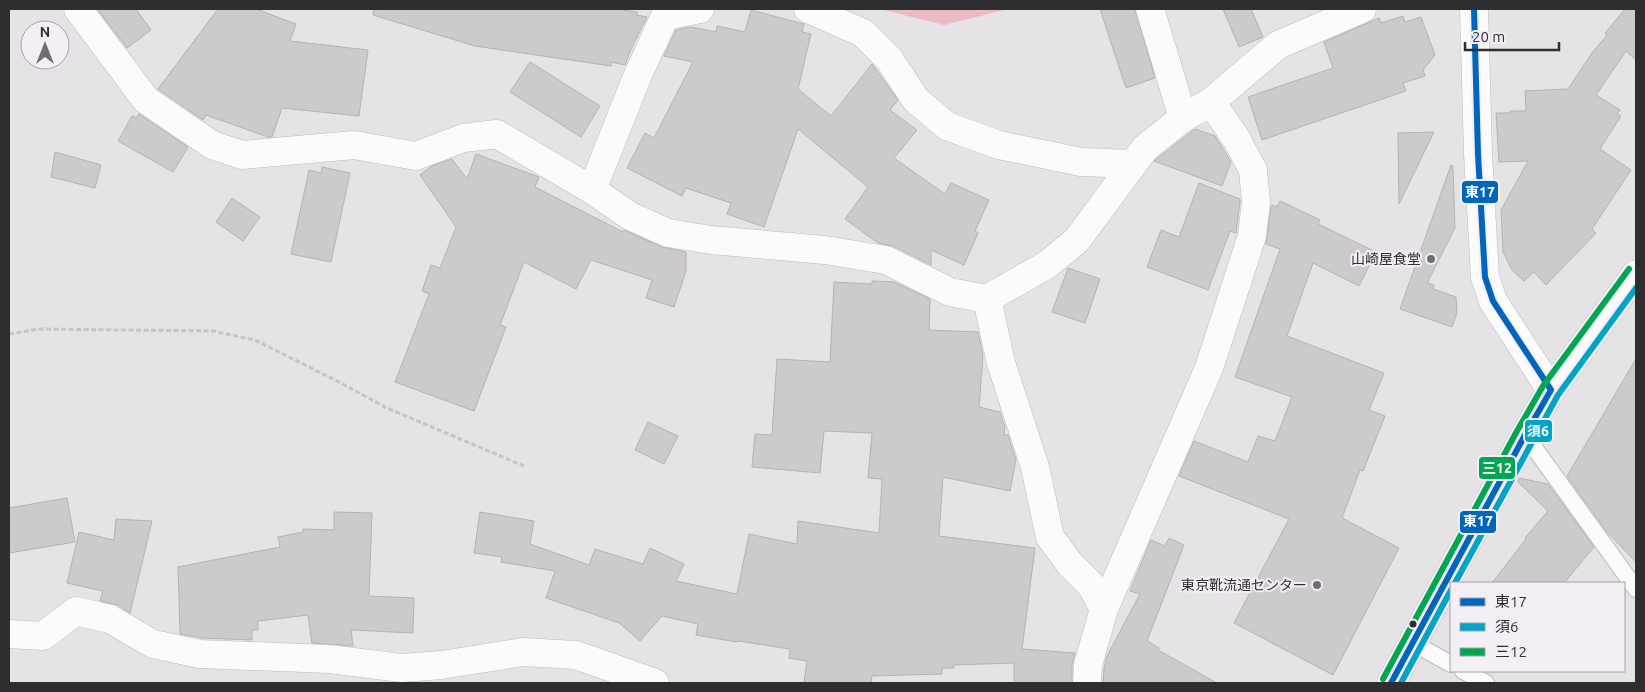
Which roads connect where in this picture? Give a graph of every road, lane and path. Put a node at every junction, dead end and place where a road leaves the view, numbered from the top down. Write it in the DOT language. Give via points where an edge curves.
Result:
graph roads {
  1 [pos="78,9"];
  2 [pos="700,9"];
  3 [pos="808,9"];
  4 [pos="1150,9"];
  5 [pos="1362,9"];
  6 [pos="1474,9"];
  7 [pos="1211,102"];
  8 [pos="1183,118"];
  9 [pos="1133,164"];
  10 [pos="592,190"];
  11 [pos="1636,274"];
  12 [pos="987,299"];
  13 [pos="9,334"];
  14 [pos="1551,390"];
  15 [pos="1525,434"];
  16 [pos="524,466"];
  17 [pos="1636,589"];
  18 [pos="1104,609"];
  19 [pos="9,634"];
  20 [pos="1413,643"];
  21 [pos="1450,663"];
  22 [pos="1465,672"];
  23 [pos="655,683"];
  24 [pos="1087,683"];
  25 [pos="1391,683"];
  26 [pos="1486,683"];
  1 -- 10 [label="street" via="146,100 212,145 242,155 354,145 416,156 463,138 497,134"];
  2 -- 10 [label="street" via="665,16"];
  3 -- 9 [label="street" via="864,33 889,59 916,100 947,126 999,145 1081,162"];
  4 -- 8 [label="street"];
  5 -- 7 [label="street" via="1278,45"];
  6 -- 14 [label="street" via="1485,277 1505,322"];
  7 -- 8 [label="street"];
  7 -- 18 [label="street" via="1253,170 1256,202 1252,236 1209,368"];
  8 -- 9 [label="street" via="1145,148"];
  9 -- 12 [label="street" via="1077,240 1048,264"];
  10 -- 12 [label="street" via="630,216 668,234 825,250 886,260 950,292"];
  11 -- 14 [label="street"];
  12 -- 18 [label="street" via="1001,362 1035,467 1050,537 1091,585"];
  13 -- 16 [label="path" via="39,329 213,331 255,340 387,408"];
  14 -- 15 [label="street"];
  15 -- 17 [label="lane"];
  15 -- 20 [label="street"];
  18 -- 24 [label="street" via="1088,665"];
  19 -- 23 [label="street" via="43,636 76,611 110,618 153,644 200,654 329,659 402,668 522,652 576,655"];
  20 -- 21 [label="lane"];
  20 -- 25 [label="street"];
  22 -- 26 [label="lane"];
}
